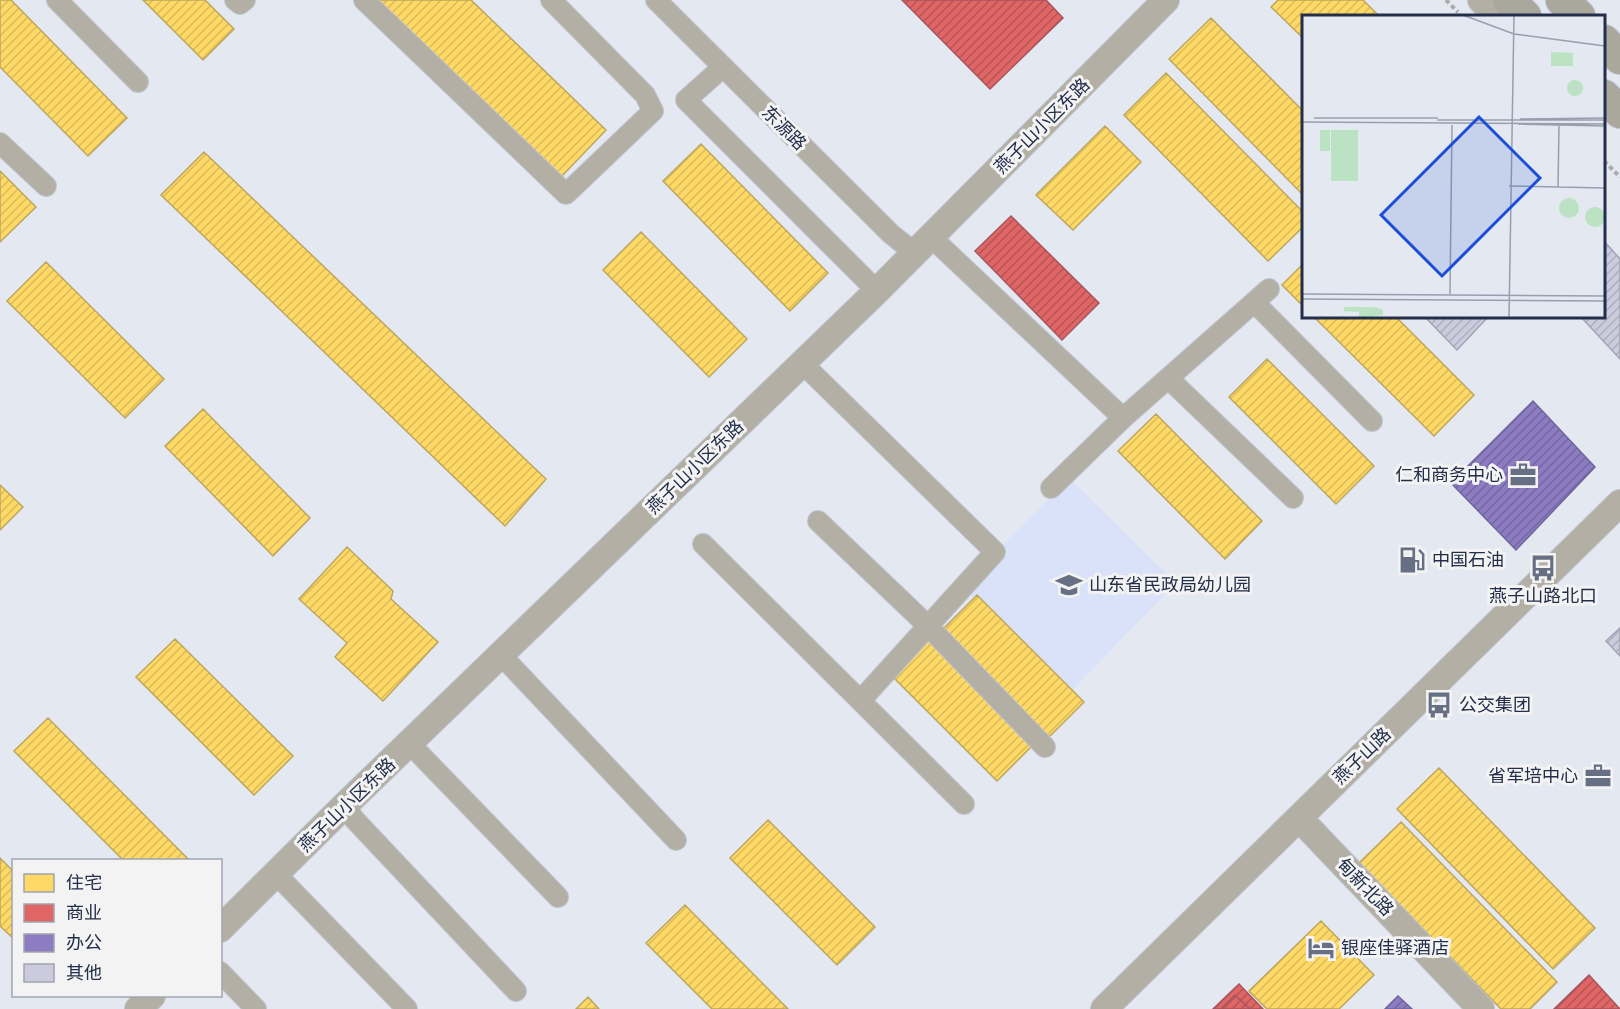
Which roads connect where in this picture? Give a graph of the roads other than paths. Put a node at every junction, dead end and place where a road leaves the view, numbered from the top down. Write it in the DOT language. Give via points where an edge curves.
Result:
graph roads {
  1 [pos="57,0"];
  2 [pos="235,0"];
  3 [pos="245,0"];
  4 [pos="364,0"];
  5 [pos="551,0"];
  6 [pos="656,0"];
  7 [pos="1166,0"];
  8 [pos="1562,0"];
  9 [pos="1498,7"];
  10 [pos="1523,15"];
  11 [pos="1578,15"];
  12 [pos="1605,42"];
  13 [pos="1620,58"];
  14 [pos="723,67"];
  15 [pos="138,82"];
  16 [pos="1605,97"];
  17 [pos="1620,112"];
  18 [pos="0,143"];
  19 [pos="46,186"];
  20 [pos="923,245"];
  21 [pos="1269,289"];
  22 [pos="877,291"];
  23 [pos="1254,302"];
  24 [pos="802,363"];
  25 [pos="1168,378"];
  26 [pos="1123,418"];
  27 [pos="1372,421"];
  28 [pos="1051,488"];
  29 [pos="1293,498"];
  30 [pos="1620,503"];
  31 [pos="1620,520"];
  32 [pos="818,521"];
  33 [pos="703,544"];
  34 [pos="928,626"];
  35 [pos="501,655"];
  36 [pos="861,700"];
  37 [pos="410,744"];
  38 [pos="1045,747"];
  39 [pos="964,804"];
  40 [pos="344,806"];
  41 [pos="1301,823"];
  42 [pos="676,840"];
  43 [pos="276,874"];
  44 [pos="558,897"];
  45 [pos="222,927"];
  46 [pos="222,974"];
  47 [pos="516,991"];
  48 [pos="151,997"];
  49 [pos="138,1009"];
  50 [pos="256,1009"];
  51 [pos="407,1009"];
  52 [pos="1104,1009"];
  53 [pos="1120,1009"];
  54 [pos="1474,1009"];
  55 [pos="1481,1009"];
  1 -- 15 [label="street"];
  2 -- 3 [label="street" via="240,4"];
  4 -- 5 [label="street" via="566,194 653,111 645,95"];
  6 -- 14 [label="street, 东源路"];
  7 -- 20 [label="street, 燕子山小区东路"];
  8 -- 11 [label="main road"];
  9 -- 10 [label="main road"];
  12 -- 13 [label="main road"];
  14 -- 20 [label="street, 东源路" via="891,234"];
  14 -- 22 [label="street" via="686,100"];
  16 -- 17 [label="main road"];
  18 -- 19 [label="street"];
  20 -- 22 [label="street, 燕子山小区东路"];
  20 -- 26 [label="street, 东源路"];
  21 -- 23 [label="street"];
  22 -- 24 [label="street, 燕子山小区东路"];
  23 -- 25 [label="street"];
  23 -- 27 [label="street"];
  24 -- 34 [label="street" via="996,552"];
  24 -- 35 [label="street, 燕子山小区东路"];
  25 -- 26 [label="street"];
  25 -- 29 [label="street"];
  26 -- 28 [label="street"];
  30 -- 41 [label="street, 燕子山路"];
  31 -- 41 [label="street, 燕子山路"];
  32 -- 34 [label="street"];
  33 -- 36 [label="street"];
  34 -- 36 [label="street"];
  34 -- 38 [label="street"];
  35 -- 37 [label="street, 燕子山小区东路"];
  35 -- 42 [label="street"];
  36 -- 39 [label="street"];
  37 -- 40 [label="street, 燕子山小区东路"];
  37 -- 44 [label="street"];
  40 -- 43 [label="street, 燕子山小区东路"];
  40 -- 47 [label="street"];
  41 -- 52 [label="street, 燕子山路"];
  41 -- 53 [label="street, 燕子山路"];
  41 -- 54 [label="street, 甸新北路"];
  41 -- 55 [label="street, 甸新北路"];
  43 -- 45 [label="street, 燕子山小区东路"];
  43 -- 51 [label="street"];
  46 -- 50 [label="street"];
  48 -- 49 [label="street"];
}
